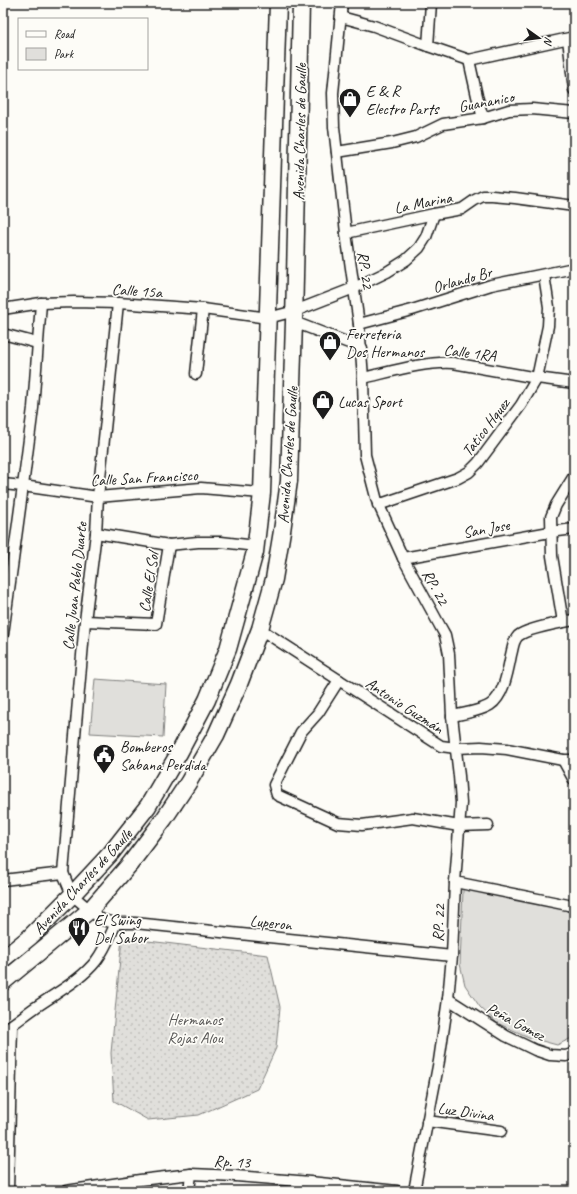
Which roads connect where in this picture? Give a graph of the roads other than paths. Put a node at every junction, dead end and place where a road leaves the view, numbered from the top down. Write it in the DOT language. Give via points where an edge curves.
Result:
graph roads {
  1 [pos="278,3"];
  2 [pos="301,3"];
  3 [pos="342,3"];
  4 [pos="431,3"];
  5 [pos="341,17"];
  6 [pos="571,38"];
  7 [pos="428,46"];
  8 [pos="469,60"];
  9 [pos="574,90"];
  10 [pos="574,113"];
  11 [pos="483,118"];
  12 [pos="337,152"];
  13 [pos="574,206"];
  14 [pos="434,214"];
  15 [pos="346,233"];
  16 [pos="574,268"];
  17 [pos="544,275"];
  18 [pos="354,288"];
  19 [pos="41,303"];
  20 [pos="118,303"];
  21 [pos="3,309"];
  22 [pos="203,309"];
  23 [pos="295,316"];
  24 [pos="268,318"];
  25 [pos="359,324"];
  26 [pos="3,334"];
  27 [pos="37,343"];
  28 [pos="362,348"];
  29 [pos="196,374"];
  30 [pos="363,378"];
  31 [pos="537,378"];
  32 [pos="574,383"];
  33 [pos="574,476"];
  34 [pos="3,484"];
  35 [pos="23,486"];
  36 [pos="262,494"];
  37 [pos="98,497"];
  38 [pos="378,505"];
  39 [pos="574,529"];
  40 [pos="550,532"];
  41 [pos="96,533"];
  42 [pos="169,545"];
  43 [pos="256,546"];
  44 [pos="403,558"];
  45 [pos="574,620"];
  46 [pos="86,621"];
  47 [pos="563,622"];
  48 [pos="260,629"];
  49 [pos="3,634"];
  50 [pos="339,680"];
  51 [pos="452,716"];
  52 [pos="456,748"];
  53 [pos="569,760"];
  54 [pos="574,780"];
  55 [pos="488,825"];
  56 [pos="459,826"];
  57 [pos="63,873"];
  58 [pos="3,880"];
  59 [pos="455,882"];
  60 [pos="72,896"];
  61 [pos="574,907"];
  62 [pos="90,910"];
  63 [pos="116,923"];
  64 [pos="452,956"];
  65 [pos="3,959"];
  66 [pos="3,982"];
  67 [pos="448,999"];
  68 [pos="8,1027"];
  69 [pos="574,1053"];
  70 [pos="427,1121"];
  71 [pos="501,1131"];
  72 [pos="191,1174"];
  73 [pos="309,1186"];
  74 [pos="8,1191"];
  75 [pos="66,1191"];
  76 [pos="189,1191"];
  77 [pos="396,1191"];
  78 [pos="414,1191"];
  1 -- 24 [label="main road, Avenida Charles de Gaulle"];
  2 -- 23 [label="main road, Avenida Charles de Gaulle"];
  3 -- 5 [label="street, RP. 22"];
  4 -- 7 [label="street"];
  5 -- 7 [label="street"];
  5 -- 12 [label="street, RP. 22" via="333,101"];
  6 -- 8 [label="street"];
  6 -- 9 [label="street"];
  7 -- 8 [label="street"];
  8 -- 11 [label="street"];
  10 -- 11 [label="street, Guananico" via="518,109"];
  11 -- 12 [label="street, Guananico" via="446,124 392,143"];
  12 -- 15 [label="street, RP. 22"];
  13 -- 14 [label="street, La Marina" via="483,196 462,209"];
  14 -- 15 [label="street, La Marina"];
  14 -- 18 [label="street" via="419,248 387,272"];
  15 -- 18 [label="street, RP. 22"];
  16 -- 17 [label="street, Orlando Br"];
  17 -- 25 [label="street, Orlando Br" via="492,285"];
  17 -- 31 [label="street, Tatico Hquez" via="549,307 548,326"];
  18 -- 23 [label="street"];
  18 -- 25 [label="street, RP. 22"];
  19 -- 20 [label="street, Calle 15a"];
  19 -- 21 [label="street, Calle 15a"];
  19 -- 27 [label="street"];
  20 -- 22 [label="street, Calle 15a"];
  20 -- 37 [label="street, Calle Juan Pablo Duarte"];
  22 -- 24 [label="street, Calle 15a"];
  22 -- 29 [label="street"];
  23 -- 24 [label="street"];
  23 -- 28 [label="street"];
  23 -- 48 [label="main road, Avenida Charles de Gaulle" via="289,481 274,579"];
  24 -- 36 [label="main road, Avenida Charles de Gaulle"];
  25 -- 28 [label="street, RP. 22"];
  26 -- 27 [label="street"];
  27 -- 35 [label="street" via="33,408"];
  28 -- 30 [label="street, RP. 22"];
  30 -- 31 [label="street, Calle 1RA" via="443,362"];
  30 -- 38 [label="street, RP. 22" via="365,455"];
  31 -- 32 [label="street, Calle 1RA"];
  31 -- 38 [label="street, Tatico Hquez" via="521,405 469,472"];
  33 -- 40 [label="street" via="556,505 551,517"];
  34 -- 35 [label="street, Calle San Francisco"];
  35 -- 37 [label="street, Calle San Francisco"];
  35 -- 49 [label="street"];
  36 -- 37 [label="street, Calle San Francisco" via="201,488"];
  36 -- 43 [label="main road, Avenida Charles de Gaulle"];
  37 -- 41 [label="street, Calle Juan Pablo Duarte"];
  38 -- 44 [label="street, RP. 22"];
  39 -- 40 [label="street, San Jose"];
  40 -- 44 [label="street, San Jose"];
  40 -- 47 [label="street"];
  41 -- 42 [label="street"];
  41 -- 46 [label="street, Calle Juan Pablo Duarte"];
  42 -- 43 [label="street" via="221,542"];
  42 -- 46 [label="street, Calle El Sol" via="156,624"];
  43 -- 60 [label="main road, Avenida Charles de Gaulle" via="228,649 207,700 183,747 148,806 111,853"];
  44 -- 51 [label="street, RP. 22" via="445,635 449,654"];
  45 -- 47 [label="street"];
  46 -- 57 [label="street, Calle Juan Pablo Duarte"];
  47 -- 51 [label="street" via="519,635 514,641 506,678 498,697 490,705"];
  48 -- 50 [label="street, Antonio Guzmán"];
  48 -- 62 [label="main road, Avenida Charles de Gaulle" via="216,736 188,783 130,864"];
  50 -- 52 [label="street, Antonio Guzmán" via="441,746"];
  50 -- 56 [label="street" via="318,713 301,732 274,784 277,795 338,823 362,825 412,818"];
  51 -- 52 [label="street, RP. 22"];
  52 -- 53 [label="street, Antonio Guzmán" via="507,749"];
  52 -- 56 [label="street, RP. 22" via="461,803"];
  53 -- 54 [label="street"];
  55 -- 56 [label="street"];
  56 -- 59 [label="street, RP. 22"];
  57 -- 58 [label="street"];
  57 -- 60 [label="street"];
  59 -- 61 [label="street"];
  59 -- 64 [label="street, RP. 22"];
  60 -- 62 [label="street, Luperon"];
  60 -- 65 [label="main road, Avenida Charles de Gaulle"];
  62 -- 63 [label="street, Luperon" via="102,920"];
  62 -- 66 [label="main road, Avenida Charles de Gaulle"];
  63 -- 64 [label="street, Luperon"];
  63 -- 68 [label="street" via="96,961 78,978"];
  64 -- 67 [label="street, RP. 22"];
  67 -- 69 [label="street, Peña Gomez" via="506,1036 535,1050 550,1055 566,1056"];
  67 -- 70 [label="street, RP. 22"];
  68 -- 74 [label="street"];
  70 -- 71 [label="street, Luz Divina"];
  70 -- 78 [label="street, RP. 22"];
  72 -- 73 [label="street, Rp. 13" via="236,1176"];
  72 -- 75 [label="street, Rp. 13"];
  72 -- 76 [label="street"];
  73 -- 77 [label="street, Rp. 13"];
}
